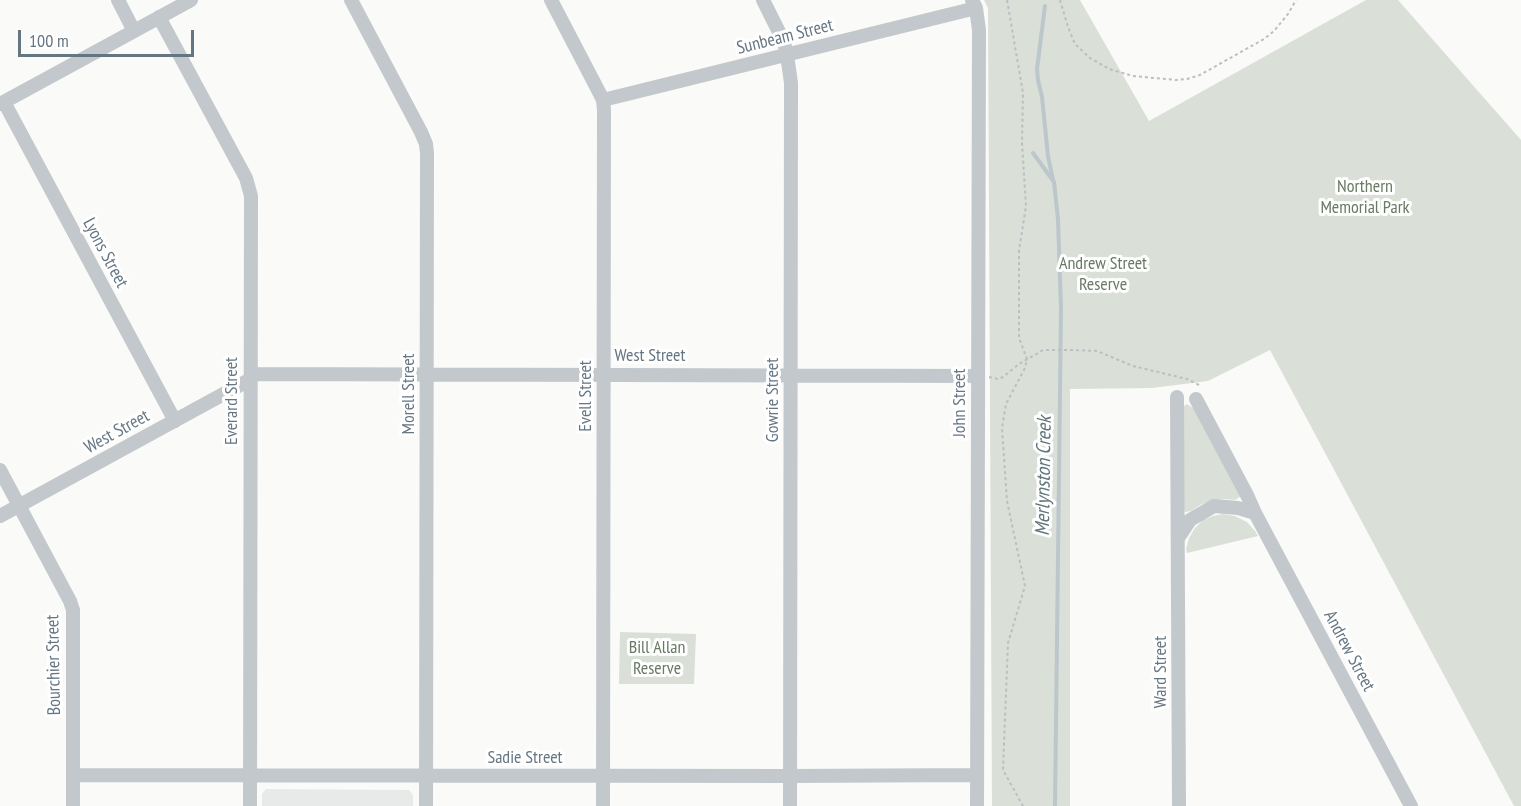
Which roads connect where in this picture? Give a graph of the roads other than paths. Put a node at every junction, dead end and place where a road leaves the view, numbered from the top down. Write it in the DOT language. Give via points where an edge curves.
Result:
graph roads {
  1 [pos="118,0"];
  2 [pos="191,0"];
  3 [pos="351,0"];
  4 [pos="551,0"];
  5 [pos="763,0"];
  6 [pos="974,4"];
  7 [pos="159,18"];
  8 [pos="134,31"];
  9 [pos="787,55"];
  10 [pos="603,100"];
  11 [pos="2,103"];
  12 [pos="427,374"];
  13 [pos="604,374"];
  14 [pos="791,375"];
  15 [pos="251,376"];
  16 [pos="978,376"];
  17 [pos="1199,392"];
  18 [pos="1177,397"];
  19 [pos="175,421"];
  20 [pos="0,470"];
  21 [pos="19,506"];
  22 [pos="1255,513"];
  23 [pos="0,516"];
  24 [pos="1178,538"];
  25 [pos="73,775"];
  26 [pos="977,775"];
  27 [pos="250,776"];
  28 [pos="426,776"];
  29 [pos="603,776"];
  30 [pos="790,776"];
  31 [pos="73,806"];
  32 [pos="249,806"];
  33 [pos="426,806"];
  34 [pos="603,806"];
  35 [pos="790,806"];
  36 [pos="977,806"];
  37 [pos="1179,806"];
  38 [pos="1411,806"];
  1 -- 8 [label="street"];
  2 -- 7 [label="street"];
  3 -- 12 [label="street, Morell Street" via="426,144"];
  4 -- 10 [label="street, Evell Street"];
  5 -- 9 [label="street, Gowrie Street"];
  6 -- 9 [label="street, Sunbeam Street"];
  6 -- 16 [label="street, John Street" via="979,30"];
  7 -- 8 [label="street"];
  7 -- 15 [label="street, Everard Street" via="249,187"];
  8 -- 11 [label="street"];
  9 -- 10 [label="street, Sunbeam Street"];
  9 -- 14 [label="street, Gowrie Street" via="791,83"];
  10 -- 13 [label="street, Evell Street"];
  11 -- 19 [label="street, Lyons Street"];
  12 -- 13 [label="street, West Street"];
  12 -- 15 [label="street, West Street"];
  12 -- 28 [label="street, Morell Street"];
  13 -- 14 [label="street, West Street"];
  13 -- 29 [label="street, Evell Street"];
  14 -- 16 [label="street, West Street"];
  14 -- 30 [label="street, Gowrie Street"];
  15 -- 19 [label="street, West Street"];
  15 -- 27 [label="street, Everard Street"];
  16 -- 26 [label="street, John Street"];
  17 -- 22 [label="street, Andrew Street"];
  18 -- 24 [label="street, Ward Street"];
  19 -- 21 [label="street, West Street"];
  20 -- 21 [label="street, Bourchier Street"];
  21 -- 23 [label="street, West Street"];
  21 -- 25 [label="street, Bourchier Street" via="73,610"];
  22 -- 24 [label="street" via="1214,506 1190,520"];
  22 -- 38 [label="street, Andrew Street"];
  24 -- 37 [label="street, Ward Street"];
  25 -- 27 [label="street, Sadie Street"];
  25 -- 31 [label="street, Bourchier Street"];
  26 -- 30 [label="street, Sadie Street"];
  26 -- 36 [label="street, John Street"];
  27 -- 28 [label="street, Sadie Street"];
  27 -- 32 [label="street, Everard Street"];
  28 -- 29 [label="street, Sadie Street"];
  28 -- 33 [label="street, Morell Street"];
  29 -- 30 [label="street, Sadie Street"];
  29 -- 34 [label="street, Evell Street"];
  30 -- 35 [label="street, Gowrie Street"];
}
